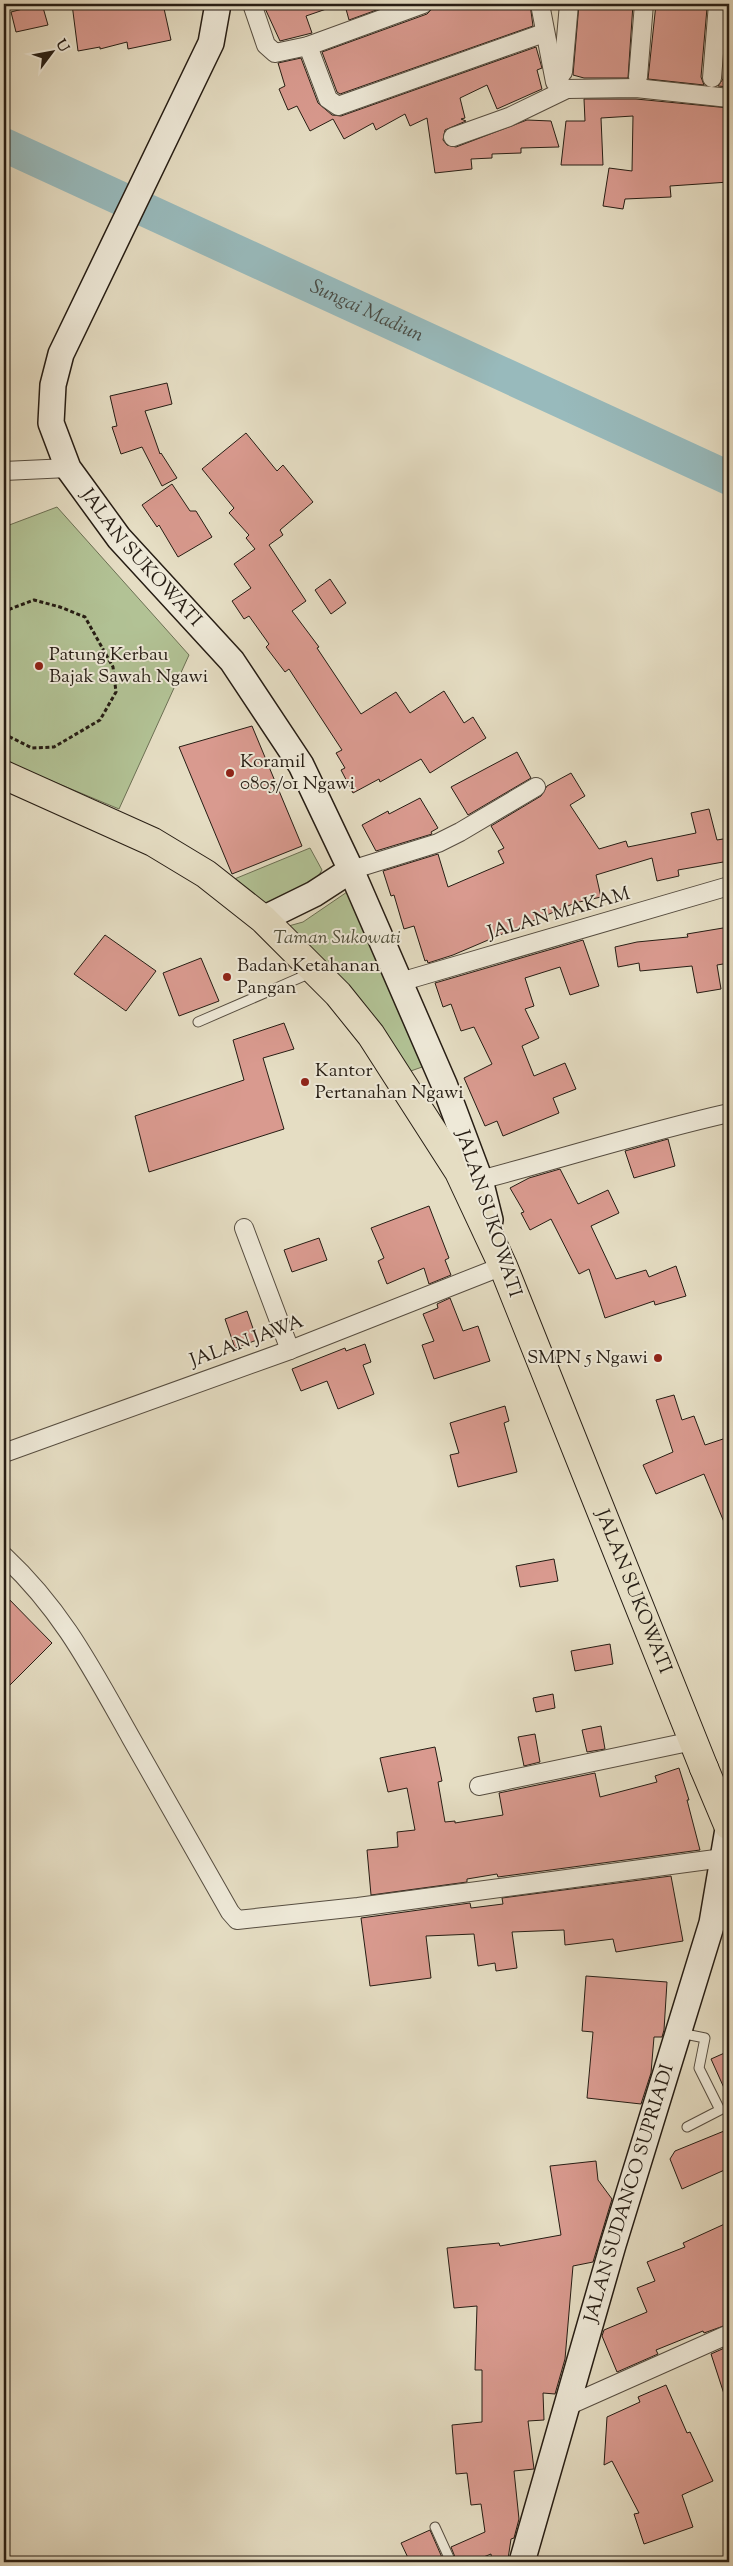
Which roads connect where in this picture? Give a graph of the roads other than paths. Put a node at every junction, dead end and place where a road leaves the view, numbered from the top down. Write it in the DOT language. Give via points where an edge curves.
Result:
graph roads {
  1 [pos="218,4"];
  2 [pos="252,4"];
  3 [pos="423,4"];
  4 [pos="540,4"];
  5 [pos="569,4"];
  6 [pos="644,4"];
  7 [pos="718,4"];
  8 [pos="544,33"];
  9 [pos="308,46"];
  10 [pos="563,72"];
  11 [pos="638,77"];
  12 [pos="712,78"];
  13 [pos="567,90"];
  14 [pos="729,98"];
  15 [pos="453,137"];
  16 [pos="68,468"];
  17 [pos="4,471"];
  18 [pos="4,775"];
  19 [pos="536,787"];
  20 [pos="351,870"];
  21 [pos="729,886"];
  22 [pos="263,919"];
  23 [pos="315,971"];
  24 [pos="400,982"];
  25 [pos="198,1022"];
  26 [pos="729,1113"];
  27 [pos="480,1180"];
  28 [pos="244,1228"];
  29 [pos="503,1266"];
  30 [pos="290,1350"];
  31 [pos="4,1453"];
  32 [pos="4,1556"];
  33 [pos="693,1741"];
  34 [pos="478,1786"];
  35 [pos="729,1825"];
  36 [pos="723,1858"];
  37 [pos="678,2032"];
  38 [pos="687,2126"];
  39 [pos="729,2334"];
  40 [pos="566,2406"];
  41 [pos="435,2527"];
  42 [pos="451,2562"];
  43 [pos="522,2562"];
  1 -- 16 [label="main road, JALAN SUKOWATI" via="211,43 61,354 53,385 50,423"];
  2 -- 9 [label="street" via="269,50 274,53"];
  3 -- 9 [label="street"];
  4 -- 8 [label="street"];
  5 -- 10 [label="street"];
  6 -- 11 [label="street"];
  7 -- 12 [label="street"];
  8 -- 9 [label="street" via="338,106 328,99"];
  8 -- 13 [label="street" via="555,82"];
  13 -- 14 [label="street" via="636,88"];
  13 -- 15 [label="street" via="509,117"];
  16 -- 17 [label="street"];
  16 -- 20 [label="main road, JALAN SUKOWATI" via="119,538 232,661 301,765"];
  18 -- 22 [label="main road" via="153,842 206,874"];
  19 -- 20 [label="street" via="438,843"];
  20 -- 22 [label="main road" via="314,894"];
  20 -- 24 [label="main road, JALAN SUKOWATI"];
  21 -- 24 [label="street, JALAN MAKAM"];
  22 -- 23 [label="main road"];
  23 -- 25 [label="lane"];
  23 -- 29 [label="main road" via="371,1035 459,1172"];
  24 -- 27 [label="main road, JALAN SUKOWATI" via="444,1084"];
  26 -- 27 [label="street"];
  27 -- 29 [label="main road, JALAN SUKOWATI"];
  28 -- 30 [label="street"];
  29 -- 30 [label="street, JALAN JAWA"];
  29 -- 33 [label="main road, JALAN SUKOWATI"];
  30 -- 31 [label="street, JALAN JAWA"];
  32 -- 36 [label="street" via="57,1612 237,1920"];
  33 -- 34 [label="street"];
  33 -- 35 [label="main road, JALAN SUKOWATI"];
  35 -- 36 [label="main road, JALAN SUDANCO SUPRIADI"];
  36 -- 37 [label="main road, JALAN SUDANCO SUPRIADI" via="712,1923"];
  37 -- 38 [label="lane" via="705,2038 699,2068 720,2110"];
  37 -- 40 [label="main road, JALAN SUDANCO SUPRIADI"];
  39 -- 40 [label="street"];
  40 -- 43 [label="main road, JALAN SUDANCO SUPRIADI"];
  41 -- 42 [label="lane"];
}
